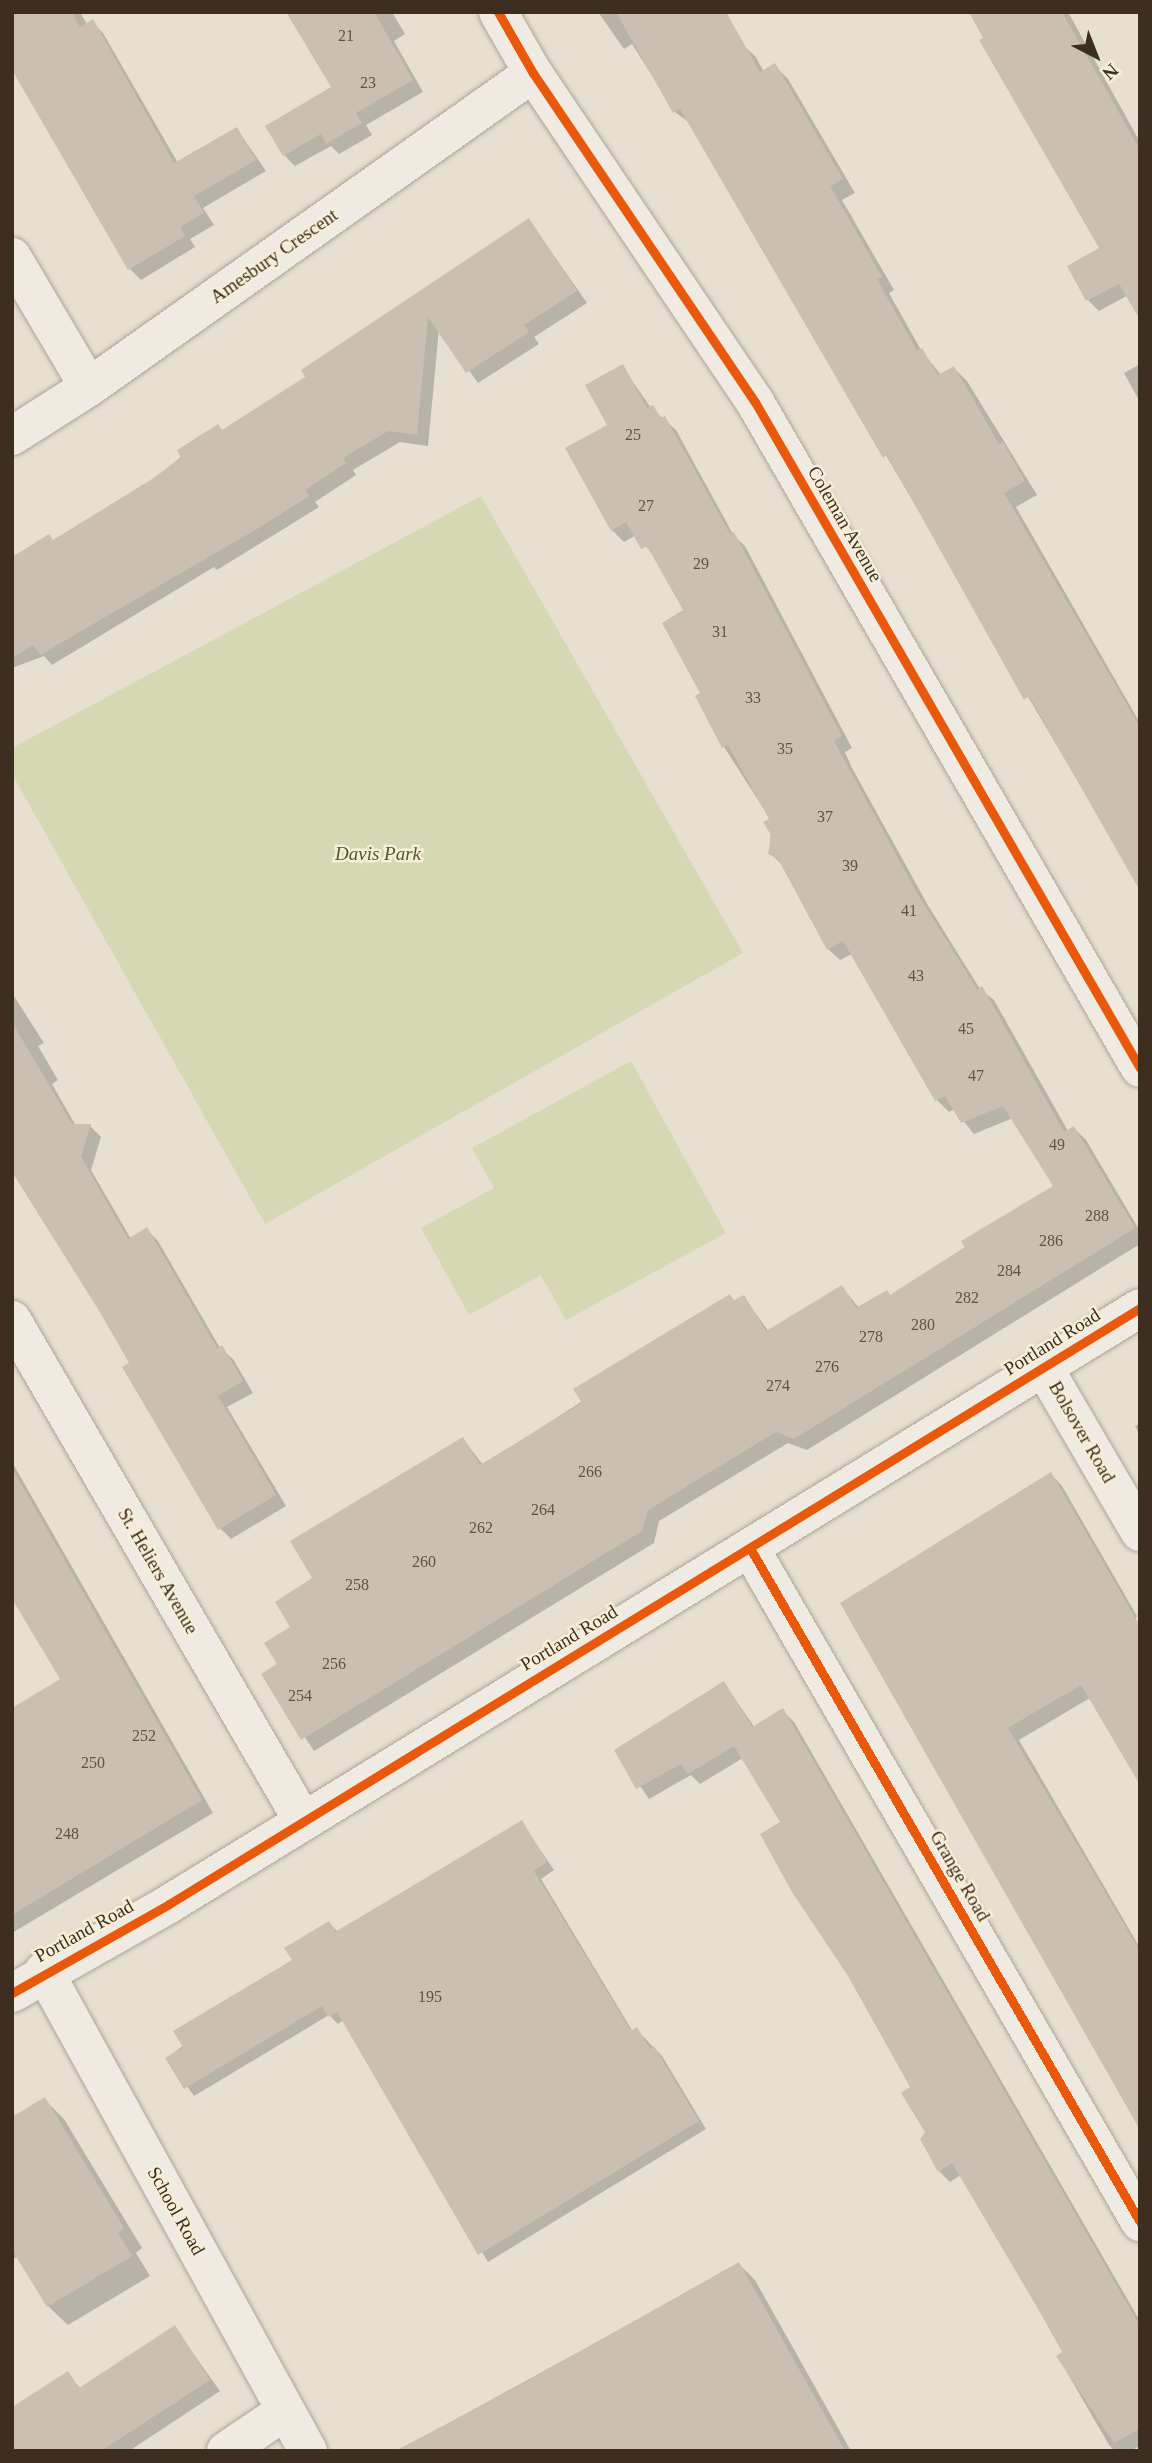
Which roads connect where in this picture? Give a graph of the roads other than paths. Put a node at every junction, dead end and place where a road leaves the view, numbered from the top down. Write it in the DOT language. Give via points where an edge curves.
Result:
graph roads {
  1 [pos="498,12"];
  2 [pos="533,73"];
  3 [pos="12,257"];
  4 [pos="89,387"];
  5 [pos="12,436"];
  6 [pos="1140,1068"];
  7 [pos="1140,1308"];
  8 [pos="12,1320"];
  9 [pos="1044,1368"];
  10 [pos="1140,1532"];
  11 [pos="750,1548"];
  12 [pos="303,1821"];
  13 [pos="44,1972"];
  14 [pos="12,1993"];
  15 [pos="1140,2222"];
  16 [pos="285,2411"];
  17 [pos="226,2451"];
  18 [pos="307,2451"];
  1 -- 2 [label="street, Coleman Avenue"];
  2 -- 4 [label="street, Amesbury Crescent"];
  2 -- 6 [label="street, Coleman Avenue" via="755,402"];
  3 -- 4 [label="street"];
  4 -- 5 [label="street, Amesbury Crescent"];
  7 -- 9 [label="street, Portland Road"];
  8 -- 12 [label="street, St. Heliers Avenue"];
  9 -- 10 [label="street, Bolsover Road"];
  9 -- 11 [label="street, Portland Road"];
  11 -- 12 [label="street, Portland Road"];
  11 -- 15 [label="street, Grange Road"];
  12 -- 13 [label="street, Portland Road" via="169,1904"];
  13 -- 14 [label="street, Portland Road"];
  13 -- 16 [label="street, School Road"];
  16 -- 17 [label="street"];
  16 -- 18 [label="street, School Road"];
}
